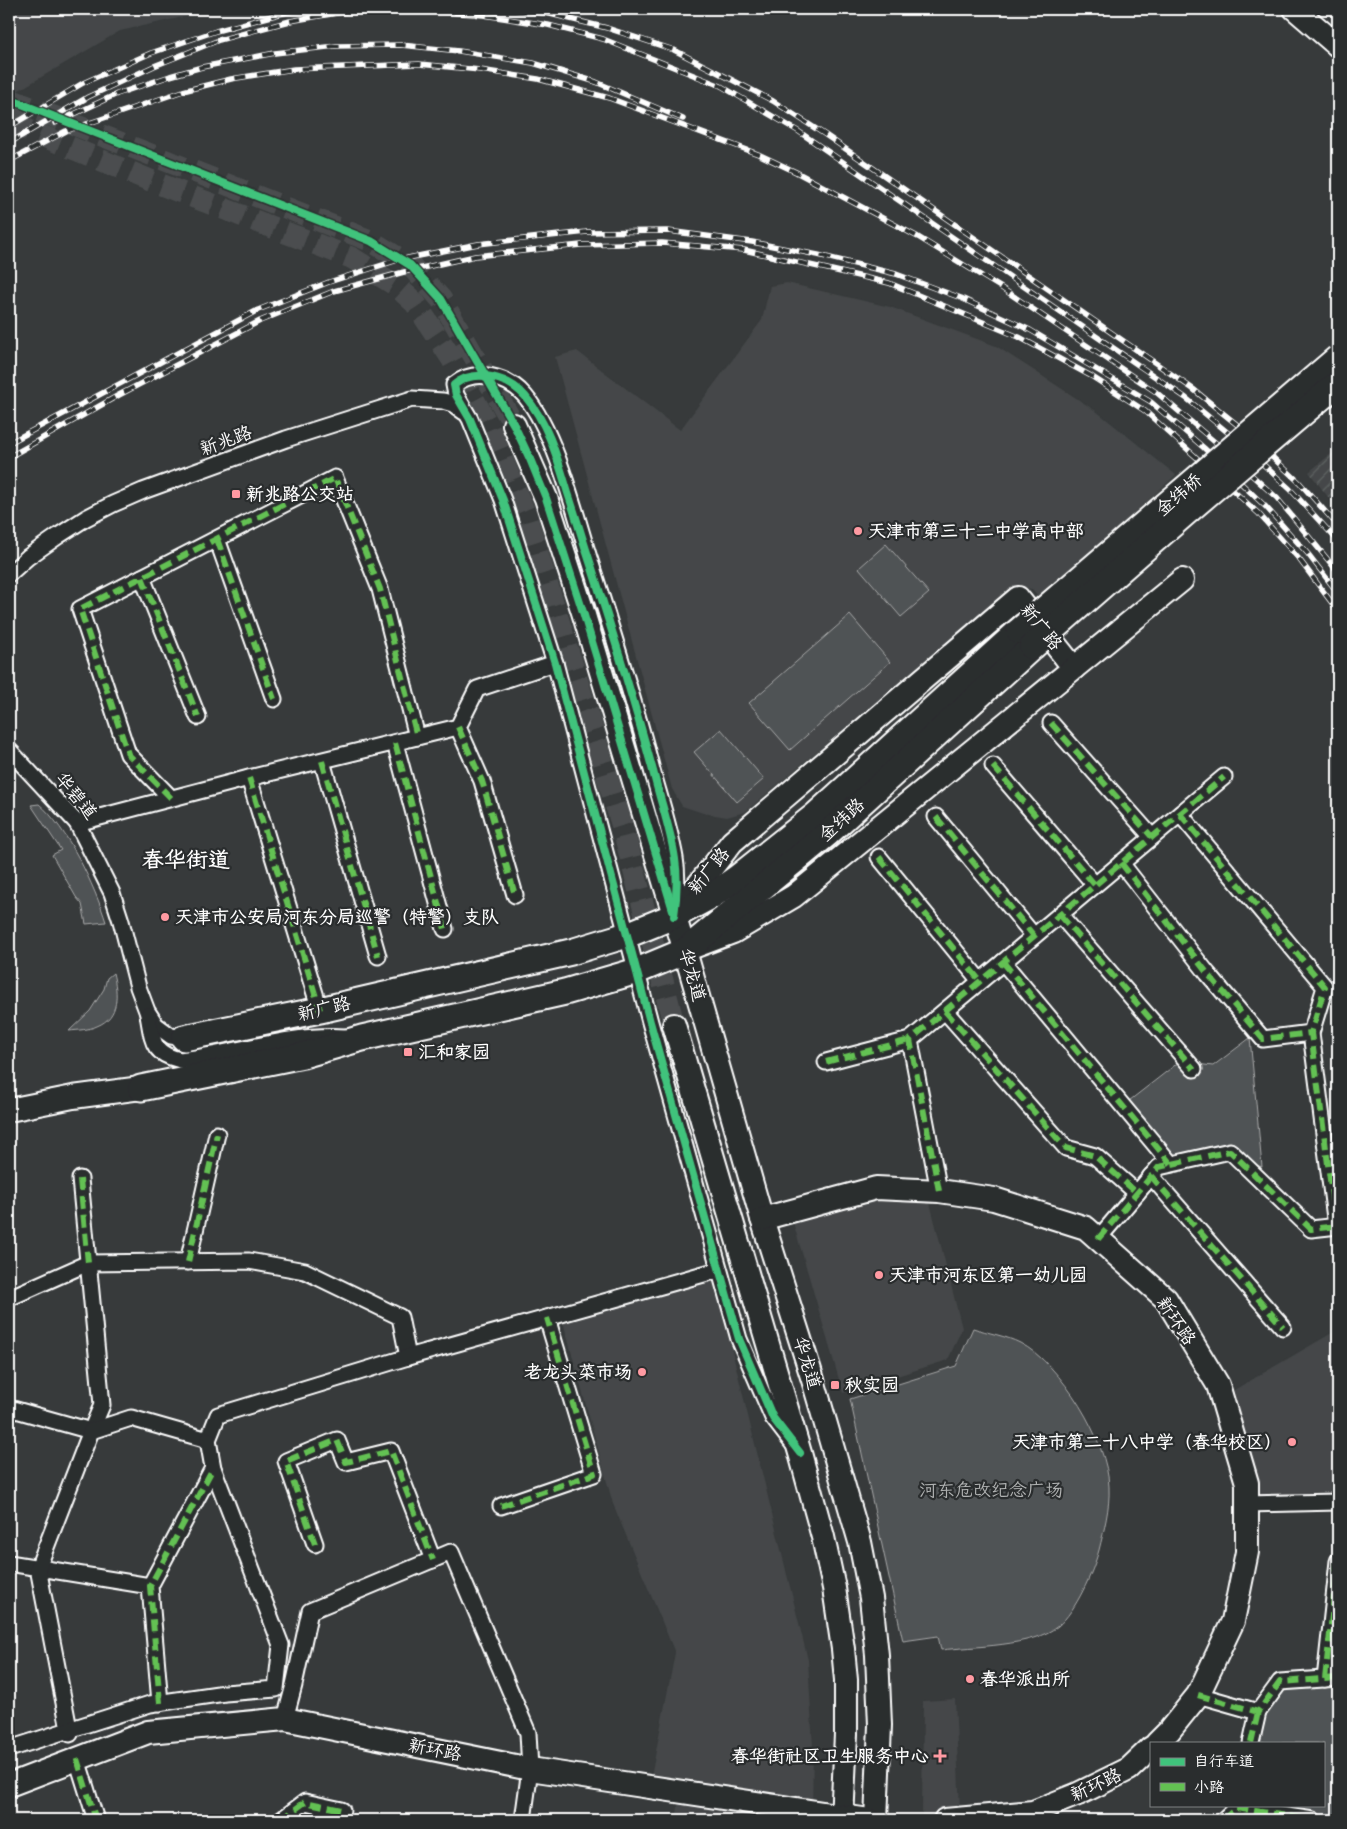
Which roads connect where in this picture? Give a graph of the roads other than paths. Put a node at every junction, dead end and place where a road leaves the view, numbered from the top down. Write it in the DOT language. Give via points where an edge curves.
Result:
graph roads {
  1 [pos="1295,9"];
  2 [pos="1338,46"];
  3 [pos="1338,358"];
  4 [pos="1338,383"];
  5 [pos="470,419"];
  6 [pos="514,425"];
  7 [pos="216,539"];
  8 [pos="9,574"];
  9 [pos="142,577"];
  10 [pos="1182,580"];
  11 [pos="1026,639"];
  12 [pos="555,663"];
  13 [pos="1074,668"];
  14 [pos="274,699"];
  15 [pos="198,717"];
  16 [pos="1051,723"];
  17 [pos="458,727"];
  18 [pos="417,737"];
  19 [pos="395,743"];
  20 [pos="9,750"];
  21 [pos="322,761"];
  22 [pos="993,766"];
  23 [pos="1224,777"];
  24 [pos="249,778"];
  25 [pos="171,798"];
  26 [pos="1180,814"];
  27 [pos="936,817"];
  28 [pos="77,823"];
  29 [pos="1152,837"];
  30 [pos="879,857"];
  31 [pos="1121,863"];
  32 [pos="1095,886"];
  33 [pos="515,895"];
  34 [pos="1060,915"];
  35 [pos="674,916"];
  36 [pos="445,929"];
  37 [pos="627,935"];
  38 [pos="1034,936"];
  39 [pos="685,950"];
  40 [pos="378,956"];
  41 [pos="1003,962"];
  42 [pos="637,971"];
  43 [pos="980,981"];
  44 [pos="320,1010"];
  45 [pos="945,1010"];
  46 [pos="147,1011"];
  47 [pos="674,1025"];
  48 [pos="1311,1033"];
  49 [pos="184,1038"];
  50 [pos="362,1038"];
  51 [pos="910,1040"];
  52 [pos="826,1062"];
  53 [pos="1194,1068"];
  54 [pos="141,1088"];
  55 [pos="9,1110"];
  56 [pos="217,1134"];
  57 [pos="1171,1164"];
  58 [pos="1151,1176"];
  59 [pos="80,1179"];
  60 [pos="939,1191"];
  61 [pos="1137,1193"];
  62 [pos="762,1219"];
  63 [pos="1337,1226"];
  64 [pos="1098,1239"];
  65 [pos="188,1262"];
  66 [pos="88,1263"];
  67 [pos="718,1270"];
  68 [pos="9,1298"];
  69 [pos="547,1318"];
  70 [pos="1283,1327"];
  71 [pos="408,1357"];
  72 [pos="9,1408"];
  73 [pos="91,1431"];
  74 [pos="208,1440"];
  75 [pos="800,1453"];
  76 [pos="213,1468"];
  77 [pos="1338,1502"];
  78 [pos="1247,1504"];
  79 [pos="502,1506"];
  80 [pos="315,1544"];
  81 [pos="433,1560"];
  82 [pos="1338,1561"];
  83 [pos="9,1563"];
  84 [pos="38,1568"];
  85 [pos="150,1586"];
  86 [pos="1332,1678"];
  87 [pos="1198,1695"];
  88 [pos="160,1703"];
  89 [pos="1258,1712"];
  90 [pos="285,1719"];
  91 [pos="70,1732"];
  92 [pos="1157,1742"];
  93 [pos="1251,1742"];
  94 [pos="9,1749"];
  95 [pos="1150,1749"];
  96 [pos="77,1759"];
  97 [pos="530,1769"];
  98 [pos="9,1785"];
  99 [pos="1236,1807"];
  100 [pos="997,1817"];
  101 [pos="842,1819"];
  102 [pos="96,1820"];
  103 [pos="281,1820"];
  104 [pos="339,1820"];
  105 [pos="524,1820"];
  106 [pos="869,1820"];
  107 [pos="876,1820"];
  108 [pos="945,1820"];
  109 [pos="1223,1820"];
  110 [pos="1313,1820"];
  1 -- 2 [label="street"];
  3 -- 11 [label="main road, 金纬桥, bridge"];
  4 -- 11 [label="main road, 金纬桥, bridge" via="1184,514"];
  5 -- 8 [label="street, 新兆路" via="462,410 443,400 412,399 286,439 113,504 58,536"];
  5 -- 12 [label="street" via="502,500"];
  5 -- 35 [label="street" via="458,401 454,385 469,378 491,377 515,386 536,411 548,435 620,657 668,826 678,885"];
  6 -- 35 [label="street, 华龙道" via="543,490 563,548"];
  7 -- 9 [label="street"];
  7 -- 14 [label="street"];
  7 -- 18 [label="street" via="336,478 380,589"];
  9 -- 15 [label="street"];
  9 -- 25 [label="street" via="80,609 128,754"];
  10 -- 13 [label="street, 新广路"];
  11 -- 35 [label="main road, 金纬路" via="737,878"];
  11 -- 39 [label="main road, 金纬路" via="828,832"];
  12 -- 17 [label="street" via="477,689"];
  12 -- 37 [label="street"];
  13 -- 35 [label="street, 新广路" via="1018,598 732,842"];
  13 -- 39 [label="street, 新广路" via="794,896 732,932"];
  16 -- 29 [label="street"];
  17 -- 18 [label="street"];
  17 -- 33 [label="street" via="482,781"];
  18 -- 19 [label="street"];
  19 -- 21 [label="street"];
  19 -- 36 [label="street"];
  20 -- 28 [label="street, 华碧道"];
  21 -- 24 [label="street"];
  21 -- 40 [label="street"];
  22 -- 32 [label="street"];
  23 -- 26 [label="street"];
  24 -- 25 [label="street"];
  24 -- 44 [label="street"];
  25 -- 28 [label="street"];
  26 -- 29 [label="street"];
  26 -- 48 [label="street" via="1325,987"];
  27 -- 38 [label="street"];
  28 -- 46 [label="street, 华碧道" via="103,873 121,921"];
  29 -- 31 [label="street"];
  30 -- 43 [label="street"];
  31 -- 32 [label="street"];
  31 -- 48 [label="street" via="1263,1039"];
  32 -- 34 [label="street"];
  34 -- 38 [label="street"];
  34 -- 53 [label="street"];
  35 -- 37 [label="main road, 新广路"];
  35 -- 39 [label="street, 华龙道"];
  37 -- 42 [label="street"];
  37 -- 44 [label="main road, 新广路" via="571,952"];
  38 -- 41 [label="street"];
  39 -- 42 [label="main road, 金纬路"];
  39 -- 62 [label="street, 华龙道"];
  41 -- 43 [label="street"];
  41 -- 57 [label="street"];
  42 -- 50 [label="main road" via="565,992"];
  42 -- 67 [label="street"];
  43 -- 45 [label="street"];
  44 -- 49 [label="main road, 新广路"];
  45 -- 51 [label="street"];
  45 -- 61 [label="street" via="1066,1148 1095,1156"];
  46 -- 49 [label="street" via="156,1025 171,1036"];
  46 -- 50 [label="street" via="154,1044 166,1057 180,1060 288,1039 324,1036"];
  47 -- 75 [label="street"];
  48 -- 63 [label="street"];
  50 -- 54 [label="main road" via="303,1054"];
  51 -- 52 [label="street"];
  51 -- 60 [label="street"];
  54 -- 55 [label="street" via="74,1096"];
  56 -- 65 [label="street"];
  57 -- 58 [label="street" via="1159,1167"];
  57 -- 63 [label="street" via="1230,1151 1311,1229"];
  58 -- 61 [label="street"];
  58 -- 70 [label="street"];
  59 -- 66 [label="street"];
  60 -- 62 [label="street, 新环路" via="876,1188"];
  60 -- 64 [label="street, 新环路" via="994,1199 1086,1228"];
  61 -- 64 [label="street"];
  62 -- 107 [label="street, 华龙道" via="858,1533 869,1589 877,1656 879,1717"];
  64 -- 78 [label="street, 新环路" via="1166,1299 1218,1385 1247,1483"];
  65 -- 66 [label="street"];
  65 -- 71 [label="street" via="249,1261 305,1271 400,1317"];
  66 -- 68 [label="street"];
  66 -- 73 [label="street" via="102,1405"];
  67 -- 69 [label="street"];
  67 -- 75 [label="street" via="738,1339 773,1418"];
  69 -- 71 [label="street"];
  69 -- 79 [label="street" via="594,1474"];
  71 -- 74 [label="street" via="218,1415"];
  72 -- 73 [label="street"];
  73 -- 74 [label="street" via="131,1418"];
  73 -- 84 [label="street"];
  74 -- 76 [label="street"];
  75 -- 101 [label="street" via="823,1536 844,1649 846,1734"];
  76 -- 85 [label="street"];
  76 -- 88 [label="street" via="281,1645 276,1689"];
  77 -- 78 [label="street"];
  78 -- 87 [label="street, 新环路" via="1247,1552 1233,1621"];
  80 -- 81 [label="street" via="286,1461 337,1440 346,1462 391,1451"];
  81 -- 90 [label="street" via="310,1610"];
  81 -- 97 [label="street" via="451,1552 528,1733"];
  82 -- 86 [label="street"];
  83 -- 84 [label="street"];
  84 -- 85 [label="street"];
  84 -- 91 [label="street"];
  85 -- 88 [label="street"];
  86 -- 89 [label="street" via="1280,1682"];
  87 -- 89 [label="street"];
  87 -- 92 [label="street, 新环路"];
  88 -- 91 [label="street"];
  89 -- 93 [label="street"];
  90 -- 96 [label="street, 新环路" via="148,1732"];
  90 -- 97 [label="street, 新环路"];
  91 -- 94 [label="street"];
  95 -- 100 [label="street, 新环路" via="1129,1769 1078,1794 1033,1812"];
  96 -- 98 [label="street, 新环路"];
  96 -- 102 [label="street"];
  97 -- 101 [label="street, 新环路"];
  97 -- 105 [label="street"];
  99 -- 109 [label="street"];
  99 -- 110 [label="street"];
  100 -- 108 [label="street, 新环路"];
  101 -- 106 [label="street, 新环路"];
  103 -- 104 [label="street" via="305,1802 342,1810"];
}
